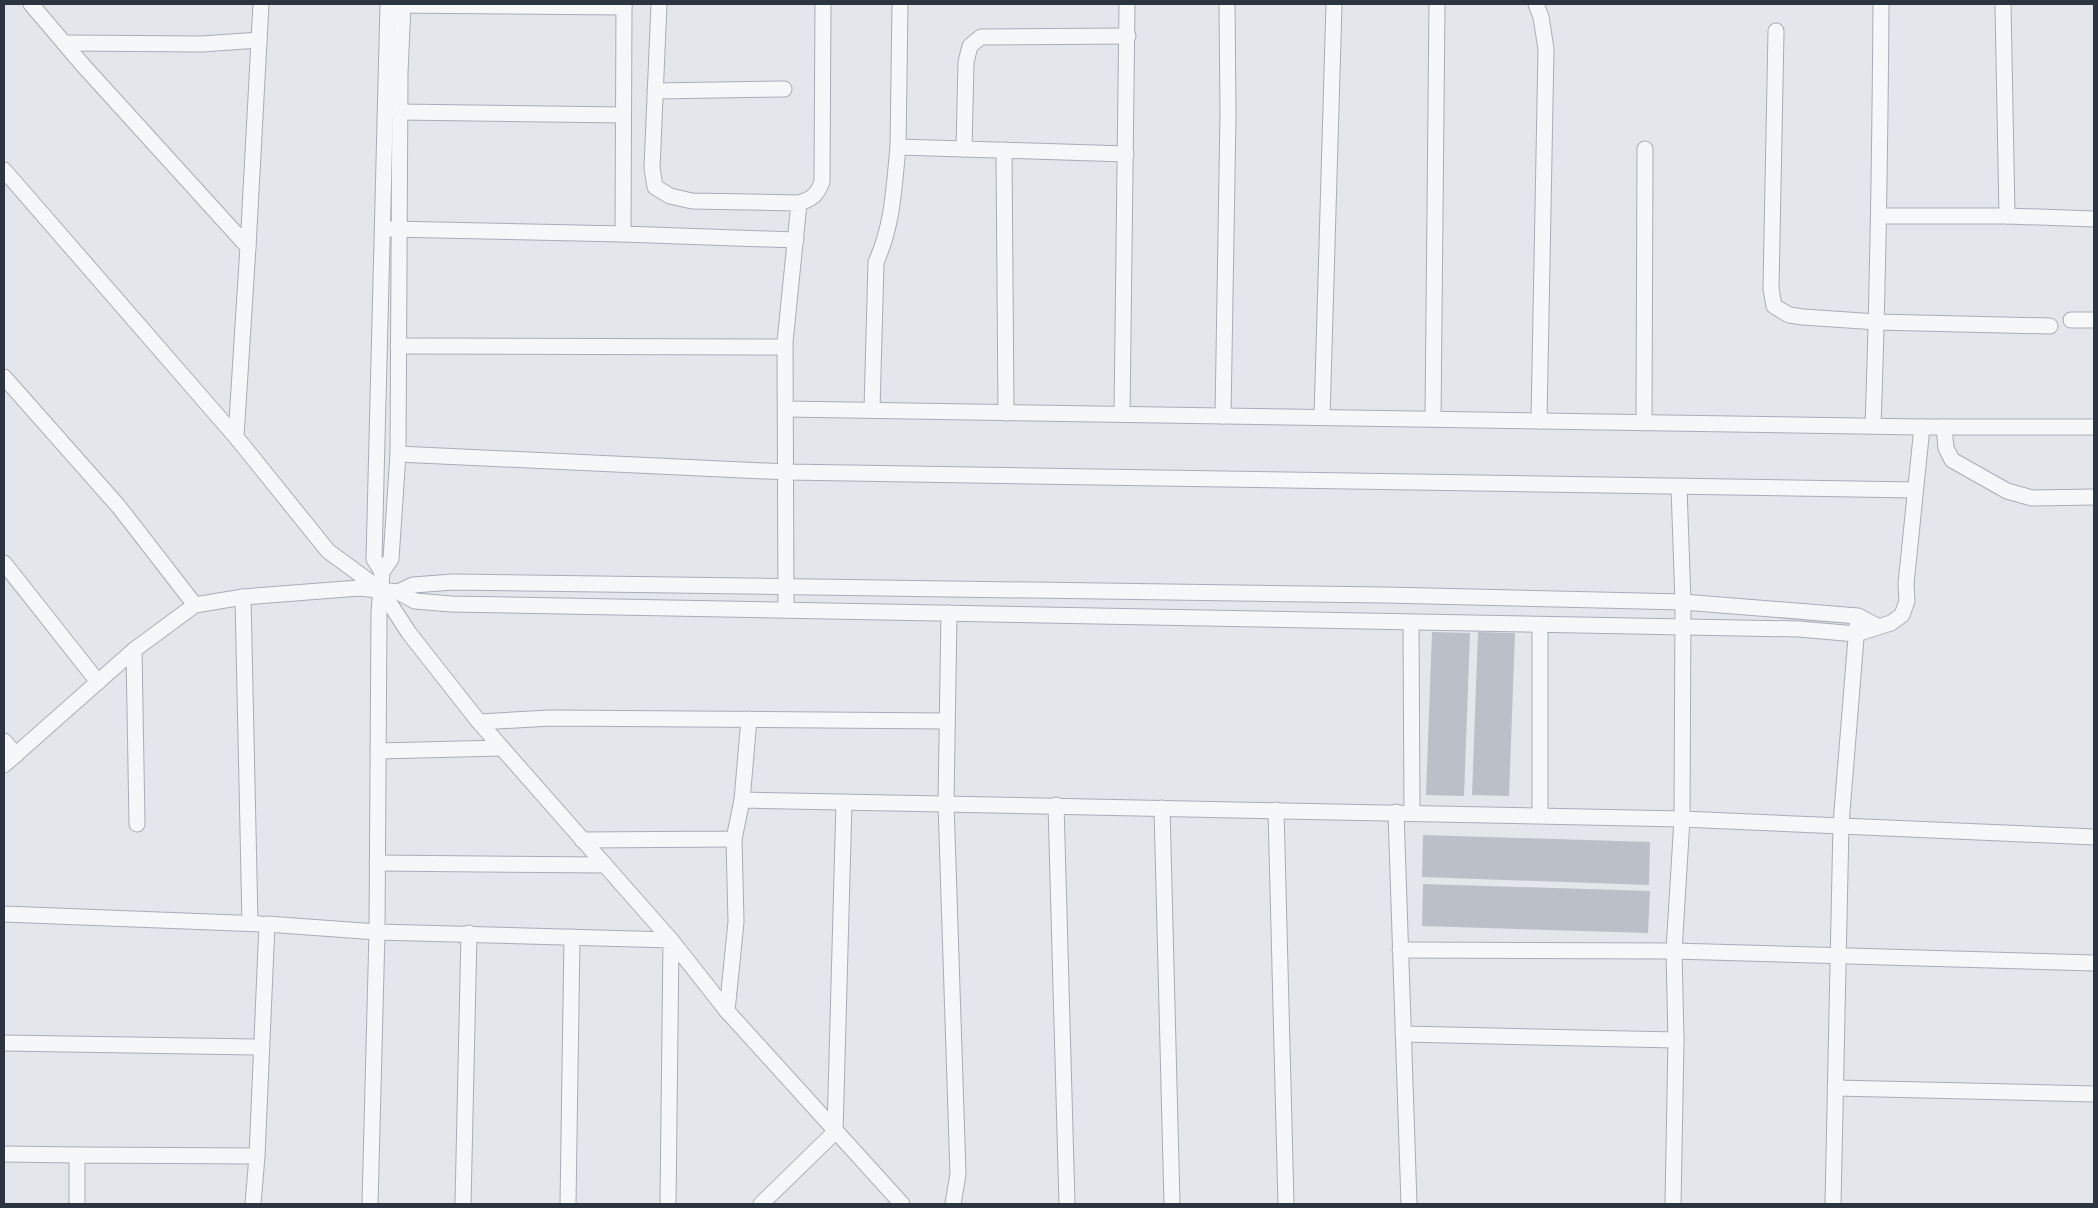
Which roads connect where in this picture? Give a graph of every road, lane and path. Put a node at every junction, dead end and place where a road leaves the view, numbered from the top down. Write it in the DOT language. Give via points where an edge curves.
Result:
graph roads {
  1 [pos="31,4"];
  2 [pos="261,4"];
  3 [pos="388,4"];
  4 [pos="659,4"];
  5 [pos="823,4"];
  6 [pos="900,4"];
  7 [pos="1127,4"];
  8 [pos="1227,4"];
  9 [pos="1334,4"];
  10 [pos="1437,4"];
  11 [pos="1536,4"];
  12 [pos="1882,4"];
  13 [pos="2003,4"];
  14 [pos="403,5"];
  15 [pos="624,5"];
  16 [pos="1776,31"];
  17 [pos="1128,36"];
  18 [pos="259,40"];
  19 [pos="64,43"];
  20 [pos="784,89"];
  21 [pos="655,91"];
  22 [pos="400,112"];
  23 [pos="623,114"];
  24 [pos="898,146"];
  25 [pos="964,149"];
  26 [pos="1645,149"];
  27 [pos="1004,150"];
  28 [pos="1126,154"];
  29 [pos="4,170"];
  30 [pos="799,203"];
  31 [pos="1880,216"];
  32 [pos="2007,216"];
  33 [pos="2094,219"];
  34 [pos="382,228"];
  35 [pos="398,229"];
  36 [pos="623,234"];
  37 [pos="796,240"];
  38 [pos="248,247"];
  39 [pos="2071,320"];
  40 [pos="2094,320"];
  41 [pos="1877,322"];
  42 [pos="2050,326"];
  43 [pos="398,346"];
  44 [pos="785,347"];
  45 [pos="7,387"];
  46 [pos="786,409"];
  47 [pos="872,410"];
  48 [pos="1006,413"];
  49 [pos="1122,414"];
  50 [pos="1223,416"];
  51 [pos="1322,417"];
  52 [pos="1433,419"];
  53 [pos="1539,421"];
  54 [pos="1644,422"];
  55 [pos="1873,426"];
  56 [pos="1922,427"];
  57 [pos="1944,427"];
  58 [pos="2094,427"];
  59 [pos="236,437"];
  60 [pos="398,454"];
  61 [pos="787,472"];
  62 [pos="1680,487"];
  63 [pos="1914,490"];
  64 [pos="2094,497"];
  65 [pos="4,563"];
  66 [pos="382,572"];
  67 [pos="786,586"];
  68 [pos="381,590"];
  69 [pos="398,592"];
  70 [pos="243,596"];
  71 [pos="1683,602"];
  72 [pos="195,604"];
  73 [pos="786,610"];
  74 [pos="949,613"];
  75 [pos="1858,616"];
  76 [pos="1411,623"];
  77 [pos="1540,625"];
  78 [pos="1877,626"];
  79 [pos="1682,628"];
  80 [pos="1856,634"];
  81 [pos="134,650"];
  82 [pos="98,682"];
  83 [pos="749,719"];
  84 [pos="946,721"];
  85 [pos="479,722"];
  86 [pos="4,741"];
  87 [pos="502,748"];
  88 [pos="378,751"];
  89 [pos="16,755"];
  90 [pos="4,765"];
  91 [pos="742,800"];
  92 [pos="844,802"];
  93 [pos="946,803"];
  94 [pos="1056,805"];
  95 [pos="1162,808"];
  96 [pos="1276,810"];
  97 [pos="1396,812"];
  98 [pos="1412,813"];
  99 [pos="1540,815"];
  100 [pos="1682,819"];
  101 [pos="137,824"];
  102 [pos="1842,824"];
  103 [pos="2094,837"];
  104 [pos="734,839"];
  105 [pos="582,840"];
  106 [pos="377,863"];
  107 [pos="605,865"];
  108 [pos="4,914"];
  109 [pos="250,923"];
  110 [pos="267,924"];
  111 [pos="377,932"];
  112 [pos="469,933"];
  113 [pos="572,937"];
  114 [pos="671,940"];
  115 [pos="1400,950"];
  116 [pos="1674,951"];
  117 [pos="1838,955"];
  118 [pos="2094,963"];
  119 [pos="727,1011"];
  120 [pos="1403,1034"];
  121 [pos="1676,1040"];
  122 [pos="4,1043"];
  123 [pos="261,1048"];
  124 [pos="1835,1088"];
  125 [pos="2094,1094"];
  126 [pos="835,1132"];
  127 [pos="4,1154"];
  128 [pos="77,1155"];
  129 [pos="257,1156"];
  130 [pos="77,1204"];
  131 [pos="253,1204"];
  132 [pos="370,1204"];
  133 [pos="463,1204"];
  134 [pos="568,1204"];
  135 [pos="668,1204"];
  136 [pos="761,1204"];
  137 [pos="902,1204"];
  138 [pos="953,1204"];
  139 [pos="1067,1204"];
  140 [pos="1172,1204"];
  141 [pos="1286,1204"];
  142 [pos="1409,1204"];
  143 [pos="1673,1204"];
  144 [pos="1833,1204"];
  1 -- 19 [label="street"];
  2 -- 18 [label="street"];
  3 -- 14 [label="street"];
  3 -- 34 [label="street"];
  4 -- 21 [label="street"];
  5 -- 30 [label="street" via="822,182 811,199"];
  6 -- 24 [label="street"];
  7 -- 17 [label="street"];
  8 -- 50 [label="street"];
  9 -- 51 [label="street"];
  10 -- 52 [label="street"];
  11 -- 53 [label="street" via="1546,49"];
  12 -- 31 [label="street"];
  13 -- 32 [label="street"];
  14 -- 15 [label="street"];
  14 -- 22 [label="street"];
  15 -- 23 [label="street"];
  16 -- 41 [label="street" via="1771,289 1774,306 1788,315"];
  17 -- 25 [label="street" via="981,38 970,46 966,62"];
  17 -- 28 [label="street"];
  18 -- 19 [label="street" via="202,44"];
  18 -- 38 [label="street"];
  19 -- 38 [label="street"];
  20 -- 21 [label="street"];
  21 -- 30 [label="street" via="652,168 655,187 670,196 692,201"];
  22 -- 23 [label="street"];
  22 -- 35 [label="street"];
  23 -- 36 [label="street"];
  24 -- 25 [label="street"];
  24 -- 47 [label="street" via="890,225 876,262"];
  25 -- 27 [label="street"];
  26 -- 54 [label="street"];
  27 -- 28 [label="street"];
  27 -- 48 [label="street"];
  28 -- 49 [label="street"];
  29 -- 59 [label="street"];
  30 -- 37 [label="street"];
  31 -- 32 [label="street"];
  31 -- 41 [label="street" via="1876,267"];
  32 -- 33 [label="street"];
  34 -- 35 [label="street"];
  34 -- 66 [label="street" via="374,559"];
  35 -- 36 [label="street"];
  35 -- 43 [label="street"];
  36 -- 37 [label="street"];
  37 -- 44 [label="street"];
  38 -- 59 [label="street"];
  39 -- 40 [label="street"];
  41 -- 42 [label="street"];
  41 -- 55 [label="street"];
  43 -- 44 [label="street"];
  43 -- 60 [label="street"];
  44 -- 46 [label="street"];
  45 -- 72 [label="street" via="118,507"];
  46 -- 47 [label="street"];
  46 -- 61 [label="street"];
  47 -- 48 [label="street"];
  48 -- 49 [label="street"];
  49 -- 50 [label="street"];
  50 -- 51 [label="street"];
  51 -- 52 [label="street"];
  52 -- 53 [label="street"];
  53 -- 54 [label="street"];
  54 -- 55 [label="street"];
  55 -- 56 [label="street"];
  56 -- 57 [label="street"];
  56 -- 63 [label="street"];
  57 -- 58 [label="street"];
  57 -- 64 [label="street" via="1946,448 1952,460 2007,491 2032,498"];
  59 -- 68 [label="street" via="328,551"];
  60 -- 61 [label="street"];
  60 -- 66 [label="street" via="391,559"];
  61 -- 62 [label="street"];
  61 -- 67 [label="street"];
  62 -- 63 [label="street"];
  62 -- 71 [label="street"];
  63 -- 78 [label="street" via="1907,601 1902,615 1891,623"];
  65 -- 82 [label="street"];
  66 -- 68 [label="street"];
  67 -- 69 [label="street" via="454,582 413,585"];
  67 -- 71 [label="street"];
  67 -- 73 [label="street"];
  68 -- 69 [label="street"];
  68 -- 70 [label="street" via="359,588"];
  68 -- 85 [label="street" via="409,633"];
  68 -- 88 [label="street"];
  69 -- 73 [label="street" via="415,601 451,604"];
  70 -- 72 [label="street"];
  70 -- 109 [label="street"];
  71 -- 75 [label="street"];
  71 -- 79 [label="street"];
  72 -- 81 [label="street"];
  73 -- 74 [label="street"];
  74 -- 76 [label="street"];
  74 -- 84 [label="street"];
  75 -- 78 [label="street"];
  75 -- 80 [label="street"];
  76 -- 77 [label="street"];
  76 -- 98 [label="street"];
  77 -- 79 [label="street"];
  77 -- 99 [label="street"];
  78 -- 80 [label="street"];
  79 -- 80 [label="street"];
  79 -- 100 [label="street"];
  80 -- 102 [label="street"];
  81 -- 82 [label="street"];
  81 -- 101 [label="street"];
  82 -- 89 [label="street"];
  83 -- 84 [label="street"];
  83 -- 85 [label="street" via="550,718"];
  83 -- 91 [label="street"];
  84 -- 93 [label="street"];
  85 -- 87 [label="street"];
  86 -- 89 [label="street"];
  87 -- 88 [label="street"];
  87 -- 105 [label="street"];
  88 -- 106 [label="street"];
  89 -- 90 [label="street"];
  91 -- 92 [label="street"];
  91 -- 104 [label="street"];
  92 -- 93 [label="street"];
  92 -- 126 [label="street"];
  93 -- 94 [label="street"];
  93 -- 138 [label="street" via="958,1174"];
  94 -- 95 [label="street"];
  94 -- 139 [label="street"];
  95 -- 96 [label="street"];
  95 -- 140 [label="street"];
  96 -- 97 [label="street"];
  96 -- 141 [label="street"];
  97 -- 98 [label="street"];
  97 -- 115 [label="street"];
  98 -- 99 [label="street"];
  99 -- 100 [label="street"];
  100 -- 102 [label="street"];
  100 -- 116 [label="street"];
  102 -- 103 [label="street"];
  102 -- 117 [label="street"];
  104 -- 105 [label="street"];
  104 -- 119 [label="street" via="736,922"];
  105 -- 107 [label="street"];
  106 -- 107 [label="street"];
  106 -- 111 [label="street"];
  107 -- 114 [label="street"];
  108 -- 109 [label="street"];
  109 -- 110 [label="street"];
  110 -- 111 [label="street"];
  110 -- 123 [label="street"];
  111 -- 112 [label="street"];
  111 -- 132 [label="street"];
  112 -- 113 [label="street"];
  112 -- 133 [label="street"];
  113 -- 114 [label="street"];
  113 -- 134 [label="street"];
  114 -- 119 [label="street"];
  114 -- 135 [label="street"];
  115 -- 116 [label="street"];
  115 -- 120 [label="street"];
  116 -- 117 [label="street"];
  116 -- 121 [label="street"];
  117 -- 118 [label="street"];
  117 -- 124 [label="street"];
  119 -- 126 [label="street"];
  120 -- 121 [label="street"];
  120 -- 142 [label="street"];
  121 -- 143 [label="street"];
  122 -- 123 [label="street"];
  123 -- 129 [label="street"];
  124 -- 125 [label="street"];
  124 -- 144 [label="street"];
  126 -- 136 [label="street"];
  126 -- 137 [label="street"];
  127 -- 128 [label="street"];
  128 -- 129 [label="street"];
  128 -- 130 [label="street"];
  129 -- 131 [label="street"];
}
